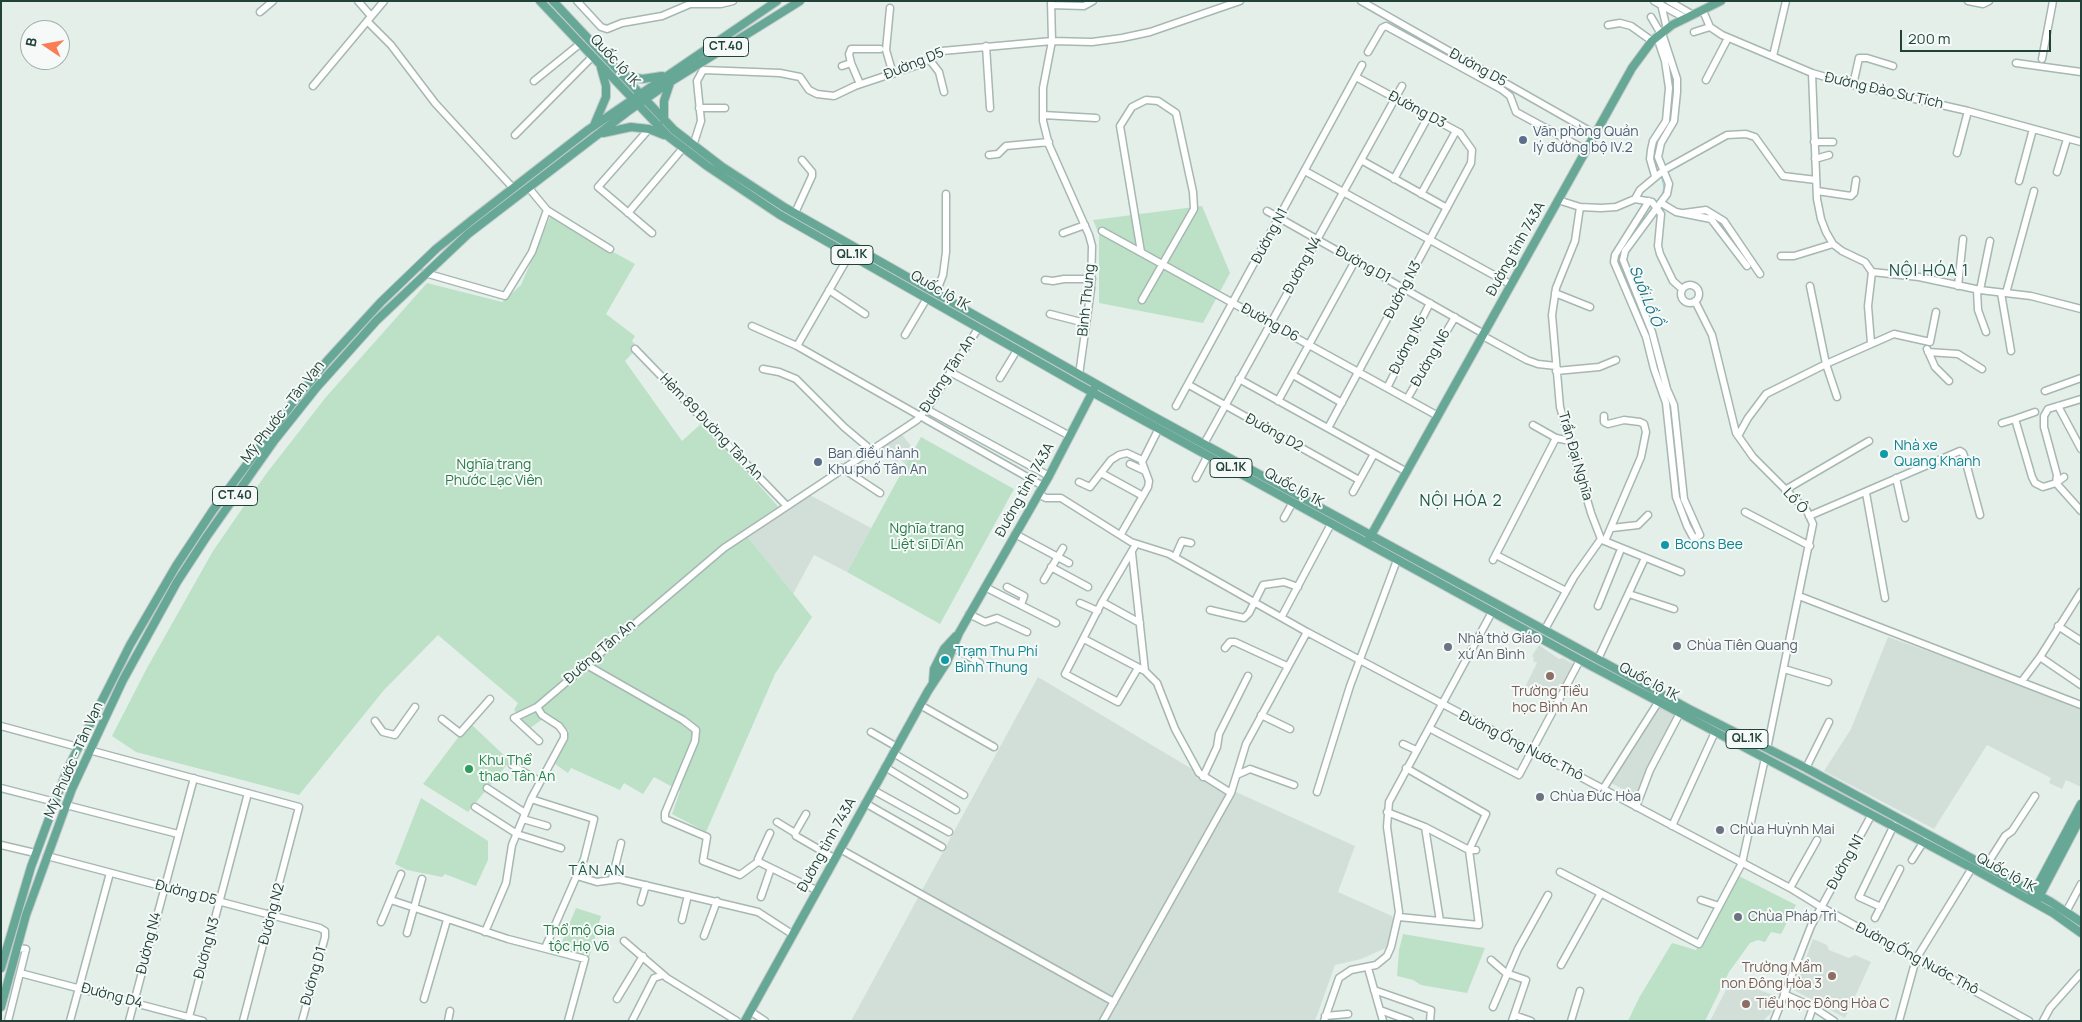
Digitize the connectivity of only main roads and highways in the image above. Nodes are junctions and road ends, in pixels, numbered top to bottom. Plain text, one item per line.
1 (540, 1) edge
2 (553, 1) edge
3 (764, 1) edge
4 (778, 1) edge
5 (800, 1) edge
6 (1722, 1) edge
7 (764, 10) junction
8 (600, 63) junction
9 (622, 76) junction
10 (668, 78) junction
11 (638, 99) junction
12 (664, 120) junction
13 (594, 126) junction
14 (598, 134) junction
15 (669, 137) junction
16 (981, 324) junction
17 (1079, 375) junction
18 (1079, 385) junction
19 (1095, 388) junction
20 (1371, 535) junction
21 (1366, 542) junction
22 (1496, 604) junction
23 (1492, 612) junction
24 (959, 633) junction
25 (933, 682) junction
26 (1767, 749) junction
27 (1765, 758) junction
28 (2081, 804) edge
29 (2081, 817) edge
30 (1949, 850) junction
31 (2035, 898) junction
32 (2081, 922) edge
33 (2081, 933) edge
34 (2, 964) edge
35 (1, 1007) edge
36 (745, 1021) edge

1 - 8 main road, Quốc lộ 1K / QL.1K
2 - 9 main road, Quốc lộ 1K / QL.1K
3 - 7 main road
4 - 7 main road, Mỹ Phước - Tân Vạn / CT.40
5 - 10 main road, Mỹ Phước - Tân Vạn / CT.40
6 - 20 main road, Đường tỉnh 743A
7 - 10 main road, Mỹ Phước - Tân Vạn / CT.40
8 - 11 main road, Quốc lộ 1K / QL.1K
8 - 13 main road
9 - 10 main road
9 - 11 main road, Quốc lộ 1K / QL.1K
10 - 11 main road, Mỹ Phước - Tân Vạn / CT.40
10 - 12 main road
11 - 12 main road, Quốc lộ 1K / QL.1K
11 - 13 main road, Mỹ Phước - Tân Vạn / CT.40
11 - 14 main road, Mỹ Phước - Tân Vạn / CT.40
11 - 15 main road, Quốc lộ 1K / QL.1K
12 - 16 main road, Quốc lộ 1K / QL.1K
13 - 34 main road, Mỹ Phước - Tân Vạn / CT.40
14 - 15 main road
14 - 35 main road, Mỹ Phước - Tân Vạn / CT.40
15 - 16 main road, Quốc lộ 1K / QL.1K
16 - 17 main road, Quốc lộ 1K / QL.1K
16 - 18 main road, Quốc lộ 1K / QL.1K
17 - 18 main road
17 - 19 main road, Quốc lộ 1K / QL.1K
18 - 19 main road, Quốc lộ 1K / QL.1K
19 - 20 main road, Quốc lộ 1K / QL.1K
19 - 21 main road, Quốc lộ 1K / QL.1K
19 - 24 main road, Đường tỉnh 743A
20 - 21 main road, Đường tỉnh 743A
20 - 22 main road, Quốc lộ 1K / QL.1K
21 - 23 main road, Quốc lộ 1K / QL.1K
22 - 23 main road
22 - 26 main road, Quốc lộ 1K / QL.1K
23 - 27 main road, Quốc lộ 1K / QL.1K
24 - 25 main road, Đường tỉnh 743A
24 - 25 main road, Đường tỉnh 743A
25 - 36 main road, Đường tỉnh 743A
26 - 27 main road
26 - 30 main road, Quốc lộ 1K / QL.1K
27 - 30 main road, Quốc lộ 1K / QL.1K
28 - 31 main road
29 - 31 main road
30 - 31 main road, Quốc lộ 1K / QL.1K
30 - 31 main road, Quốc lộ 1K / QL.1K
31 - 32 main road, Quốc lộ 1K / QL.1K
31 - 33 main road, Quốc lộ 1K / QL.1K

